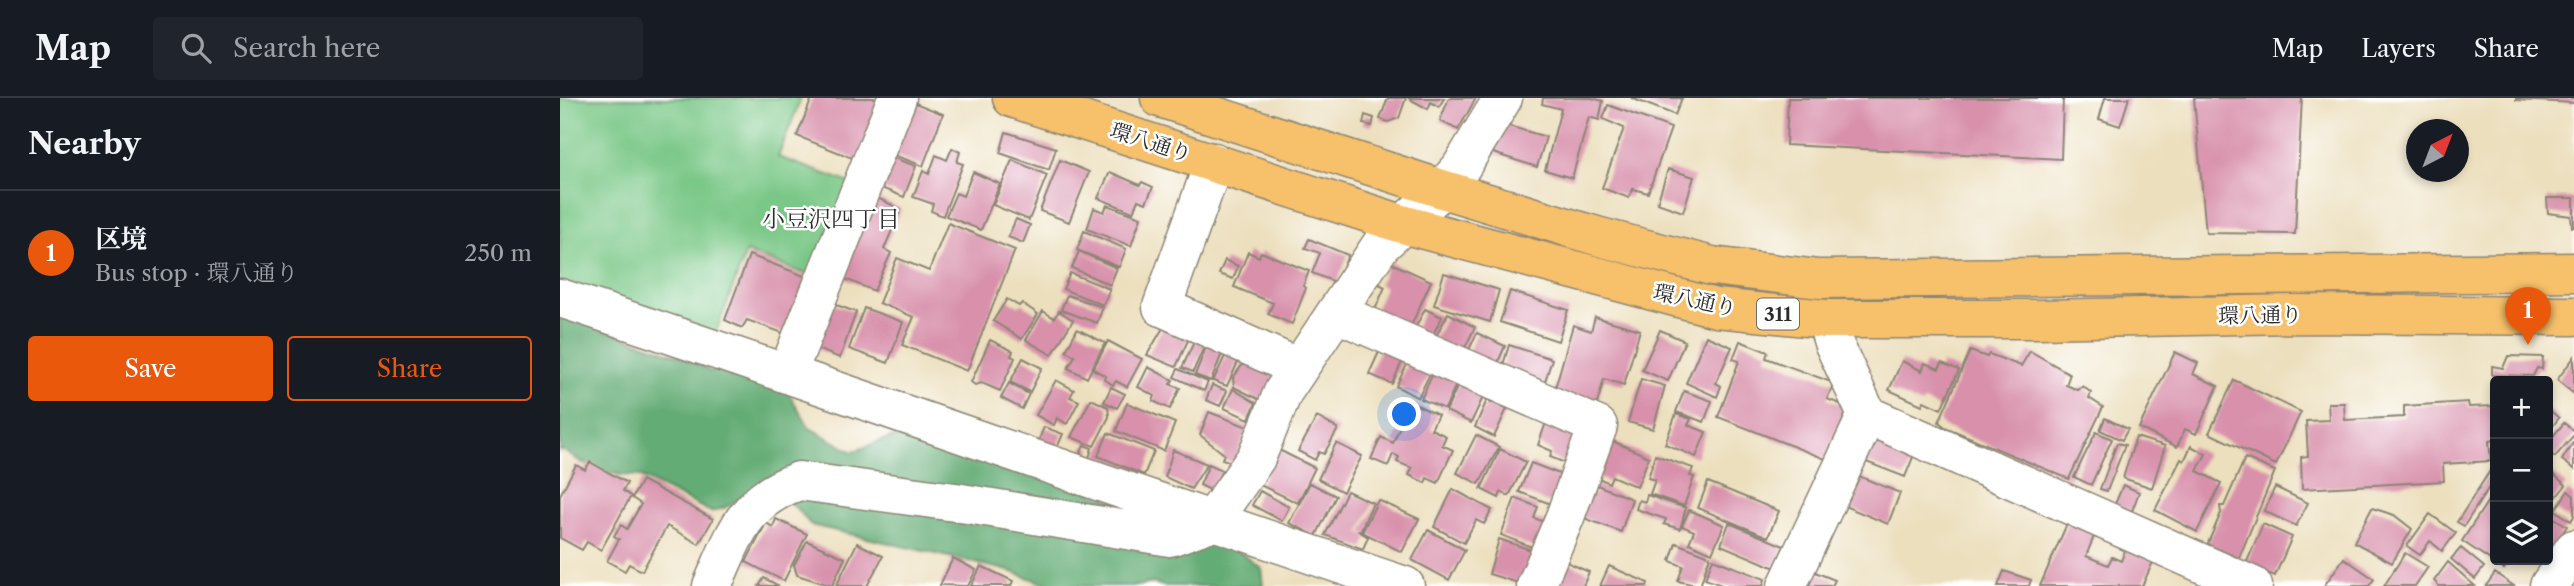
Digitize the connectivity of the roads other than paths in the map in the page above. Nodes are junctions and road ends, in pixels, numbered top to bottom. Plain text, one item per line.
1 (897, 98) edge
2 (1012, 98) edge
3 (1160, 98) edge
4 (1503, 98) edge
5 (1214, 162) junction
6 (1442, 189) junction
7 (1402, 224) junction
8 (2574, 272) edge
9 (560, 299) edge
10 (1337, 313) junction
11 (2574, 316) edge
12 (1826, 319) junction
13 (1299, 368) junction
14 (787, 374) junction
15 (1867, 415) junction
16 (1211, 522) junction
17 (2574, 548) edge
18 (712, 586) edge
19 (1405, 586) edge
20 (1536, 586) edge
21 (1787, 586) edge
22 (2253, 586) edge
23 (2549, 586) edge

1 - 14 street
2 - 5 main road, 環八通り / 311
3 - 6 main road, 環八通り / 311
4 - 6 street
5 - 7 main road, 環八通り / 311
5 - 13 street
6 - 7 street
6 - 8 main road, 環八通り / 311
7 - 10 street
7 - 12 main road, 環八通り / 311
9 - 14 street
10 - 13 street
10 - 20 street
11 - 12 main road, 環八通り / 311
12 - 15 street
13 - 16 street
14 - 16 street
15 - 21 street
15 - 22 street
16 - 18 street
16 - 19 street
17 - 23 street

